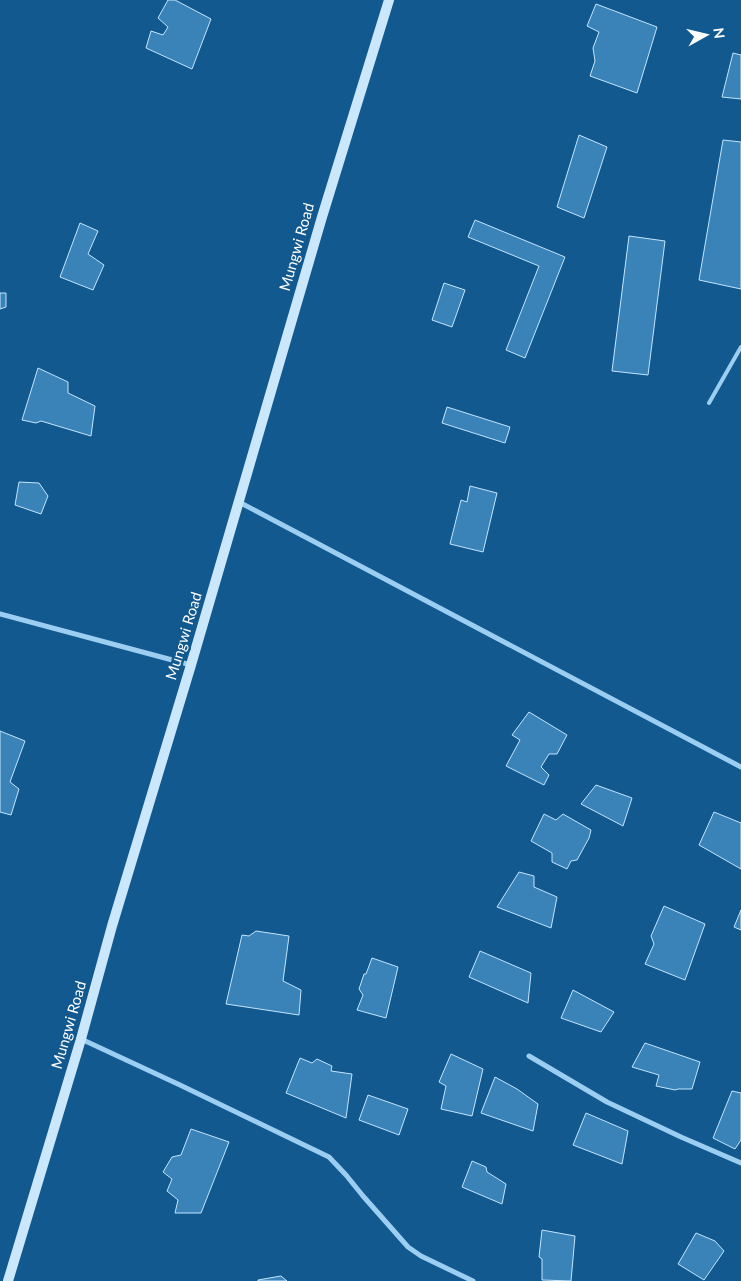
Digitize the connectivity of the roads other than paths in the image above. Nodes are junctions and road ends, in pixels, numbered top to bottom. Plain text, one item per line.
1 (388, 0) edge
2 (741, 346) edge
3 (710, 403) dead end
4 (239, 502) junction
5 (0, 614) edge
6 (191, 665) junction
7 (741, 767) edge
8 (81, 1038) junction
9 (529, 1056) dead end
10 (741, 1163) edge
11 (8, 1281) edge
12 (473, 1281) edge

1 - 4 main road, Mungwi Road
2 - 3 lane
4 - 6 main road, Mungwi Road
4 - 7 street
5 - 6 street
6 - 8 main road, Mungwi Road
8 - 11 main road, Mungwi Road
8 - 12 street
9 - 10 street

